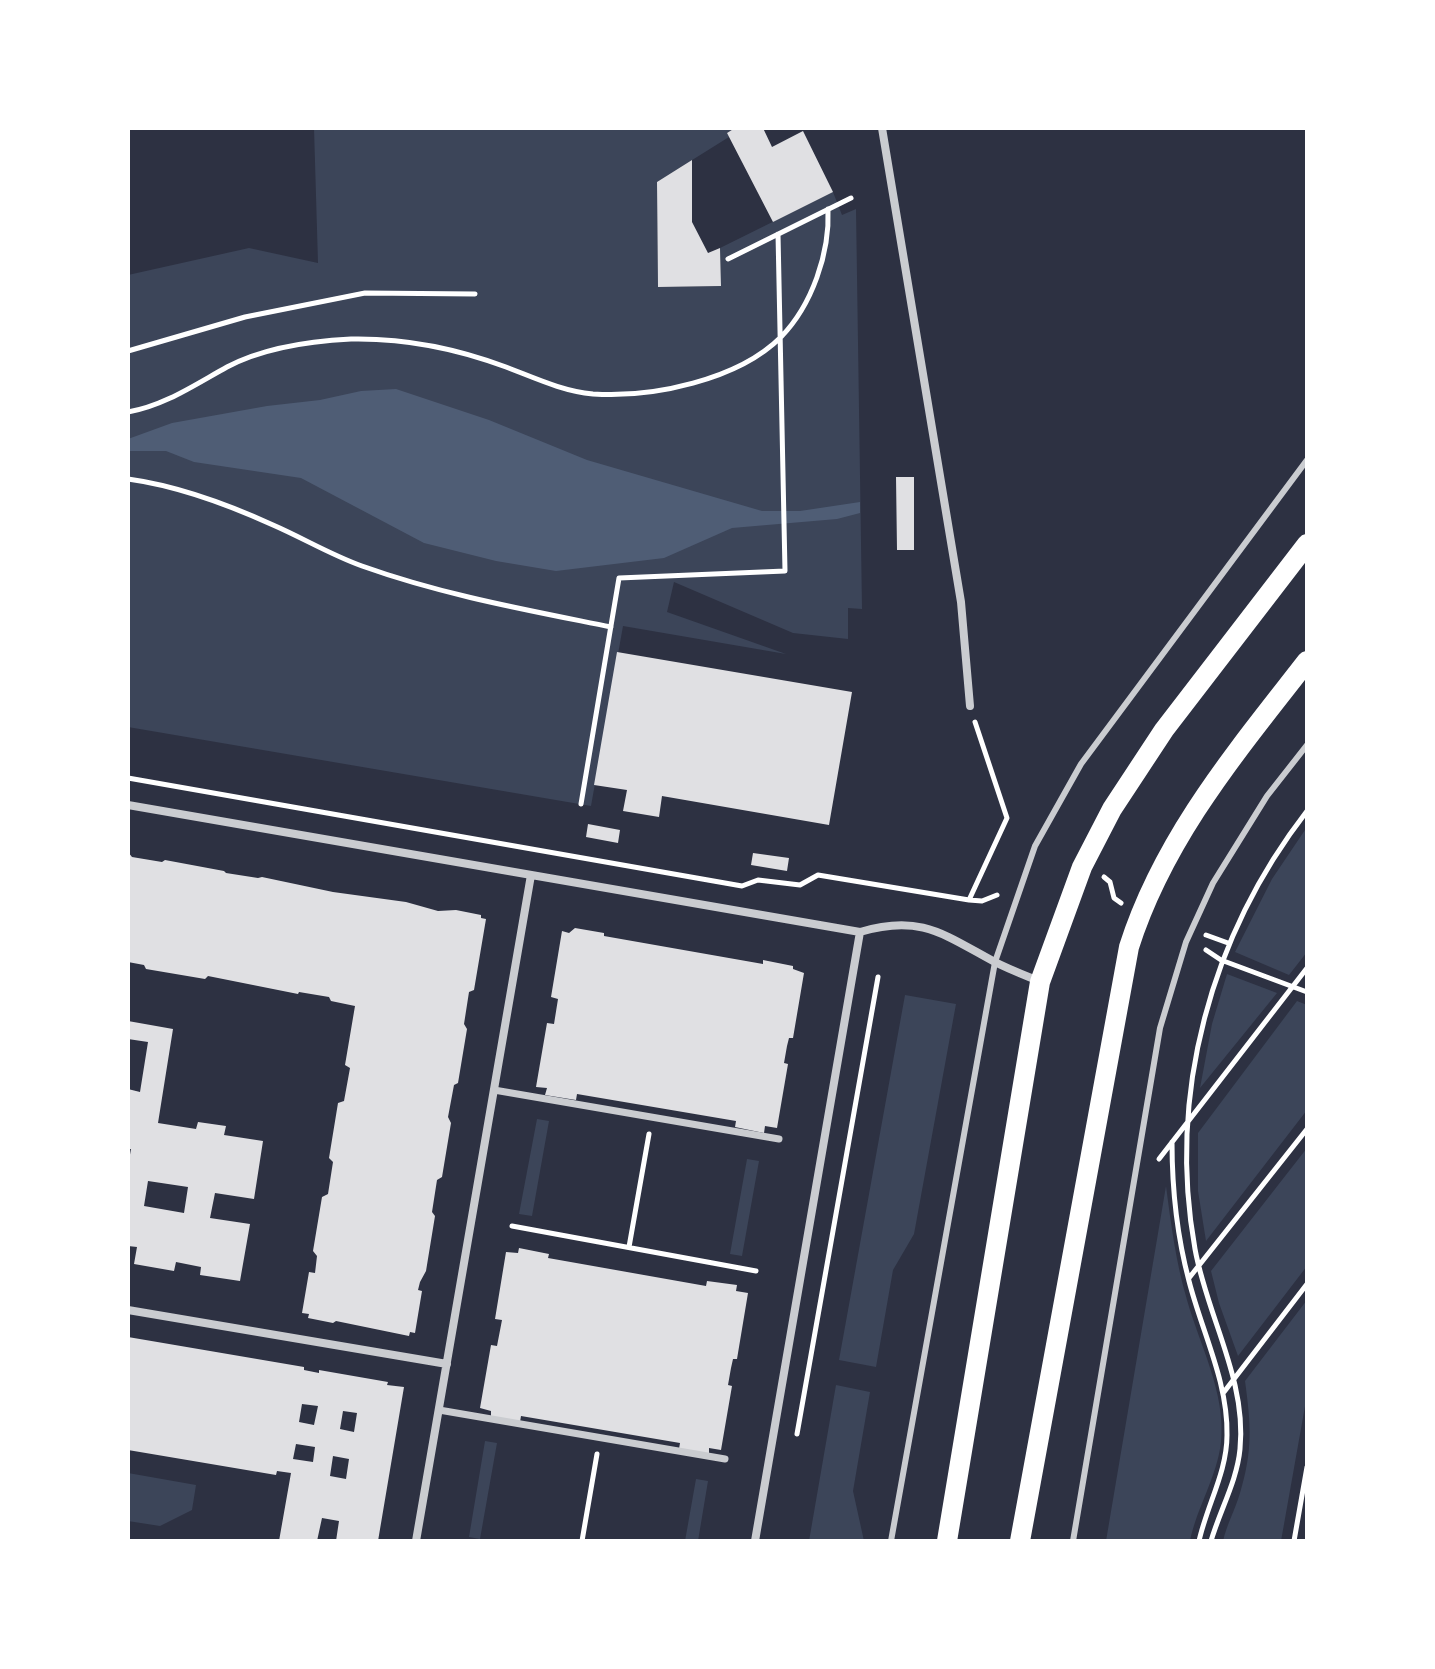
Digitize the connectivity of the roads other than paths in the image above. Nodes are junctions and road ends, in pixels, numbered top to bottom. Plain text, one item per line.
1 (882, 128) edge
2 (1307, 460) edge
3 (1307, 544) edge
4 (1307, 661) edge
5 (970, 706) road end
6 (1307, 745) edge
7 (128, 805) edge
8 (531, 875) junction
9 (860, 932) junction
10 (995, 962) junction
11 (1040, 982) junction
12 (494, 1090) junction
13 (779, 1139) dead end
14 (128, 1310) edge
15 (447, 1364) junction
16 (439, 1410) junction
17 (725, 1459) dead end
18 (416, 1541) edge
19 (755, 1541) edge
20 (891, 1541) edge
21 (947, 1541) edge
22 (1020, 1541) edge
23 (1073, 1541) edge

1 - 5 street
2 - 10 lane
3 - 11 main road
4 - 22 main road
6 - 23 lane
7 - 8 street
8 - 9 street
8 - 12 street
9 - 10 street
9 - 19 street
10 - 11 street
10 - 20 lane
11 - 21 main road
12 - 13 street
12 - 15 street
14 - 15 street
15 - 16 street
16 - 17 street
16 - 18 street

